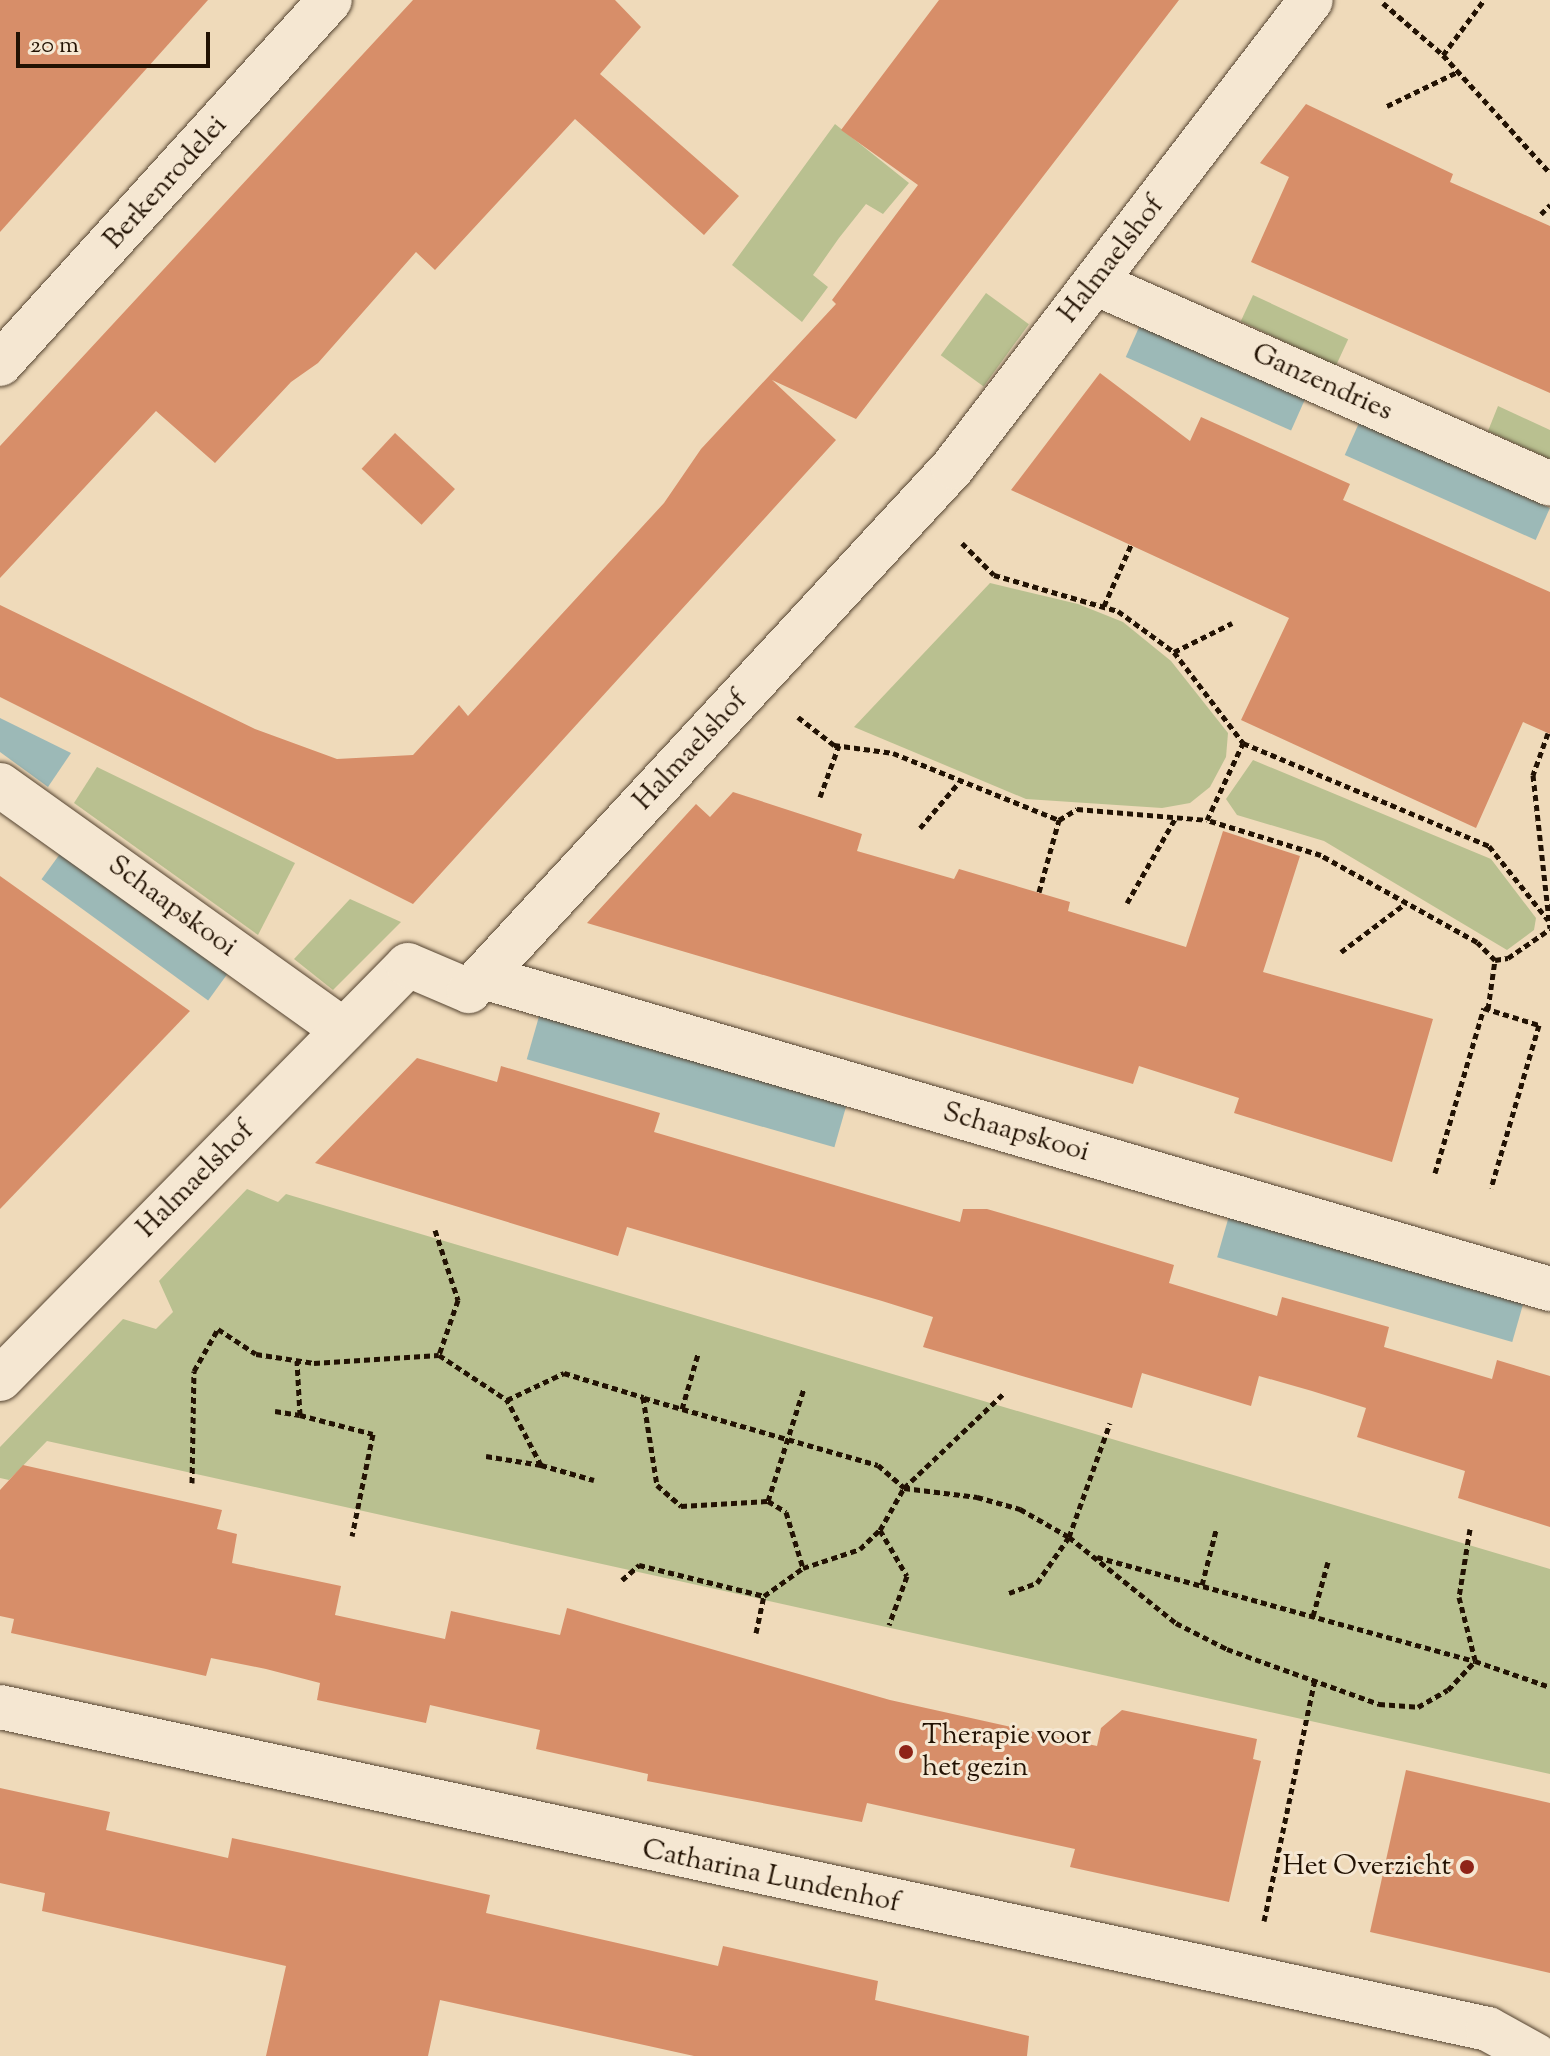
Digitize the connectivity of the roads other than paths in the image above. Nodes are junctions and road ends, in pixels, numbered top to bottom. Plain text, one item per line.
1 (330, 0) edge
2 (1311, 0) edge
3 (1095, 283) junction
4 (0, 364) edge
5 (1550, 484) edge
6 (0, 785) edge
7 (483, 977) junction
8 (343, 1030) junction
9 (1550, 1289) edge
10 (0, 1379) edge
11 (0, 1707) edge
12 (1537, 2056) edge

1 - 4 street, Berkenrodelei
2 - 3 street, Halmaelshof
3 - 5 street, Ganzendries
3 - 7 street, Halmaelshof
6 - 8 street, Schaapskooi
7 - 8 street, Halmaelshof
7 - 9 street, Schaapskooi
8 - 10 street, Halmaelshof
11 - 12 street, Catharina Lundenhof

